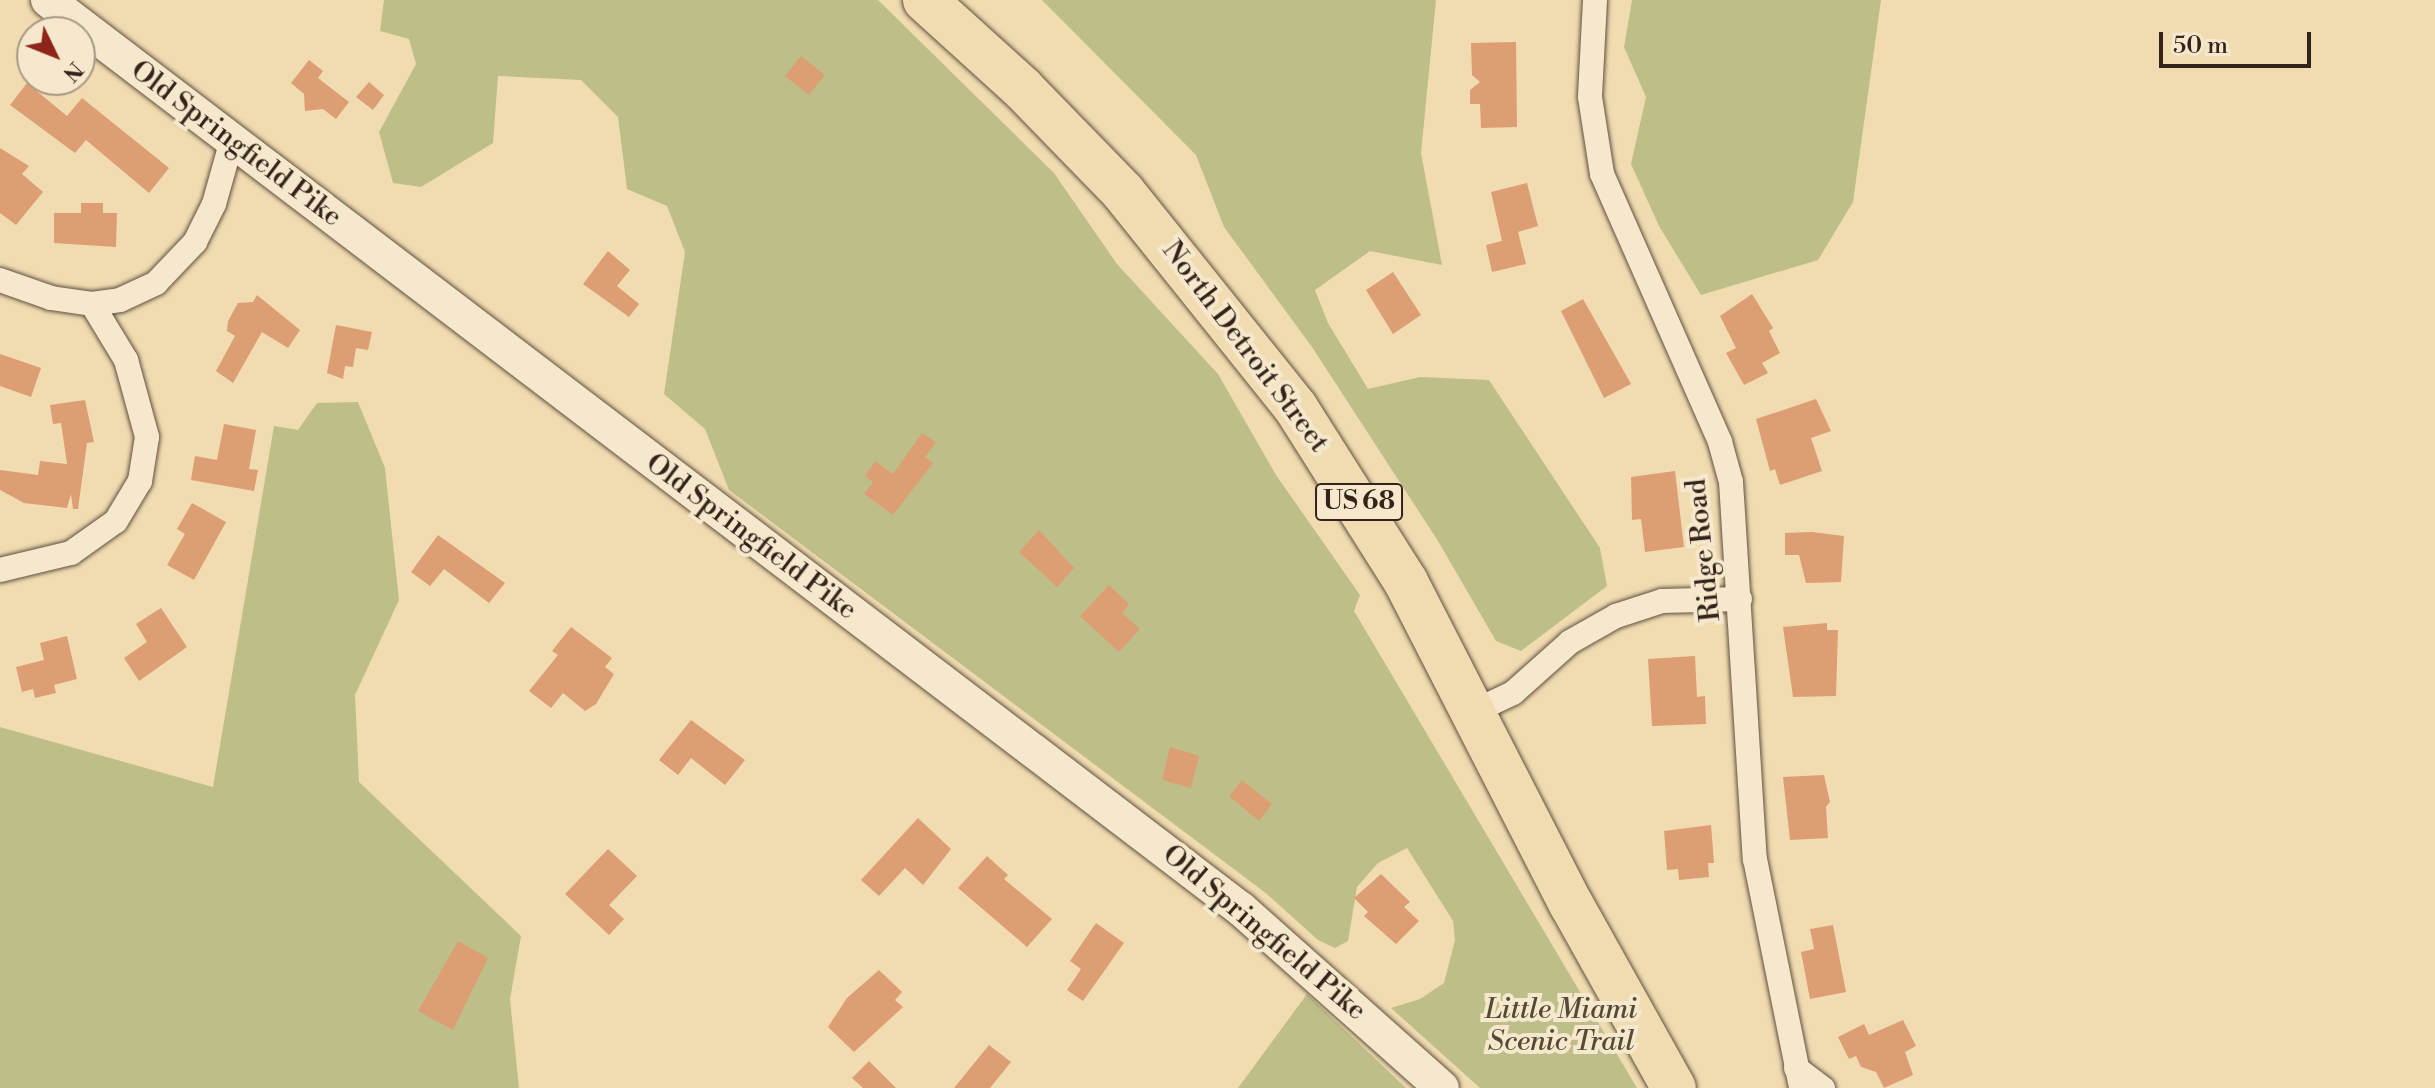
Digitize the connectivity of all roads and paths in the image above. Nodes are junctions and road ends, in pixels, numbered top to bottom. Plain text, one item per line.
1 (48, 0) edge
2 (925, 0) edge
3 (1595, 0) edge
4 (232, 140) junction
5 (0, 280) edge
6 (92, 304) junction
7 (0, 570) edge
8 (1740, 599) junction
9 (1473, 712) junction
10 (1798, 1078) edge
11 (1442, 1088) edge
12 (1674, 1088) edge
13 (1823, 1088) edge

1 - 4 street, Old Springfield Pike
2 - 9 highway, North Detroit Street / US 68
3 - 8 street, Ridge Road
4 - 6 street
4 - 11 street, Old Springfield Pike
5 - 6 street
6 - 7 street
8 - 9 street
8 - 10 street, Ridge Road
9 - 12 highway, North Detroit Street / US 68
10 - 13 street, Ridge Road

